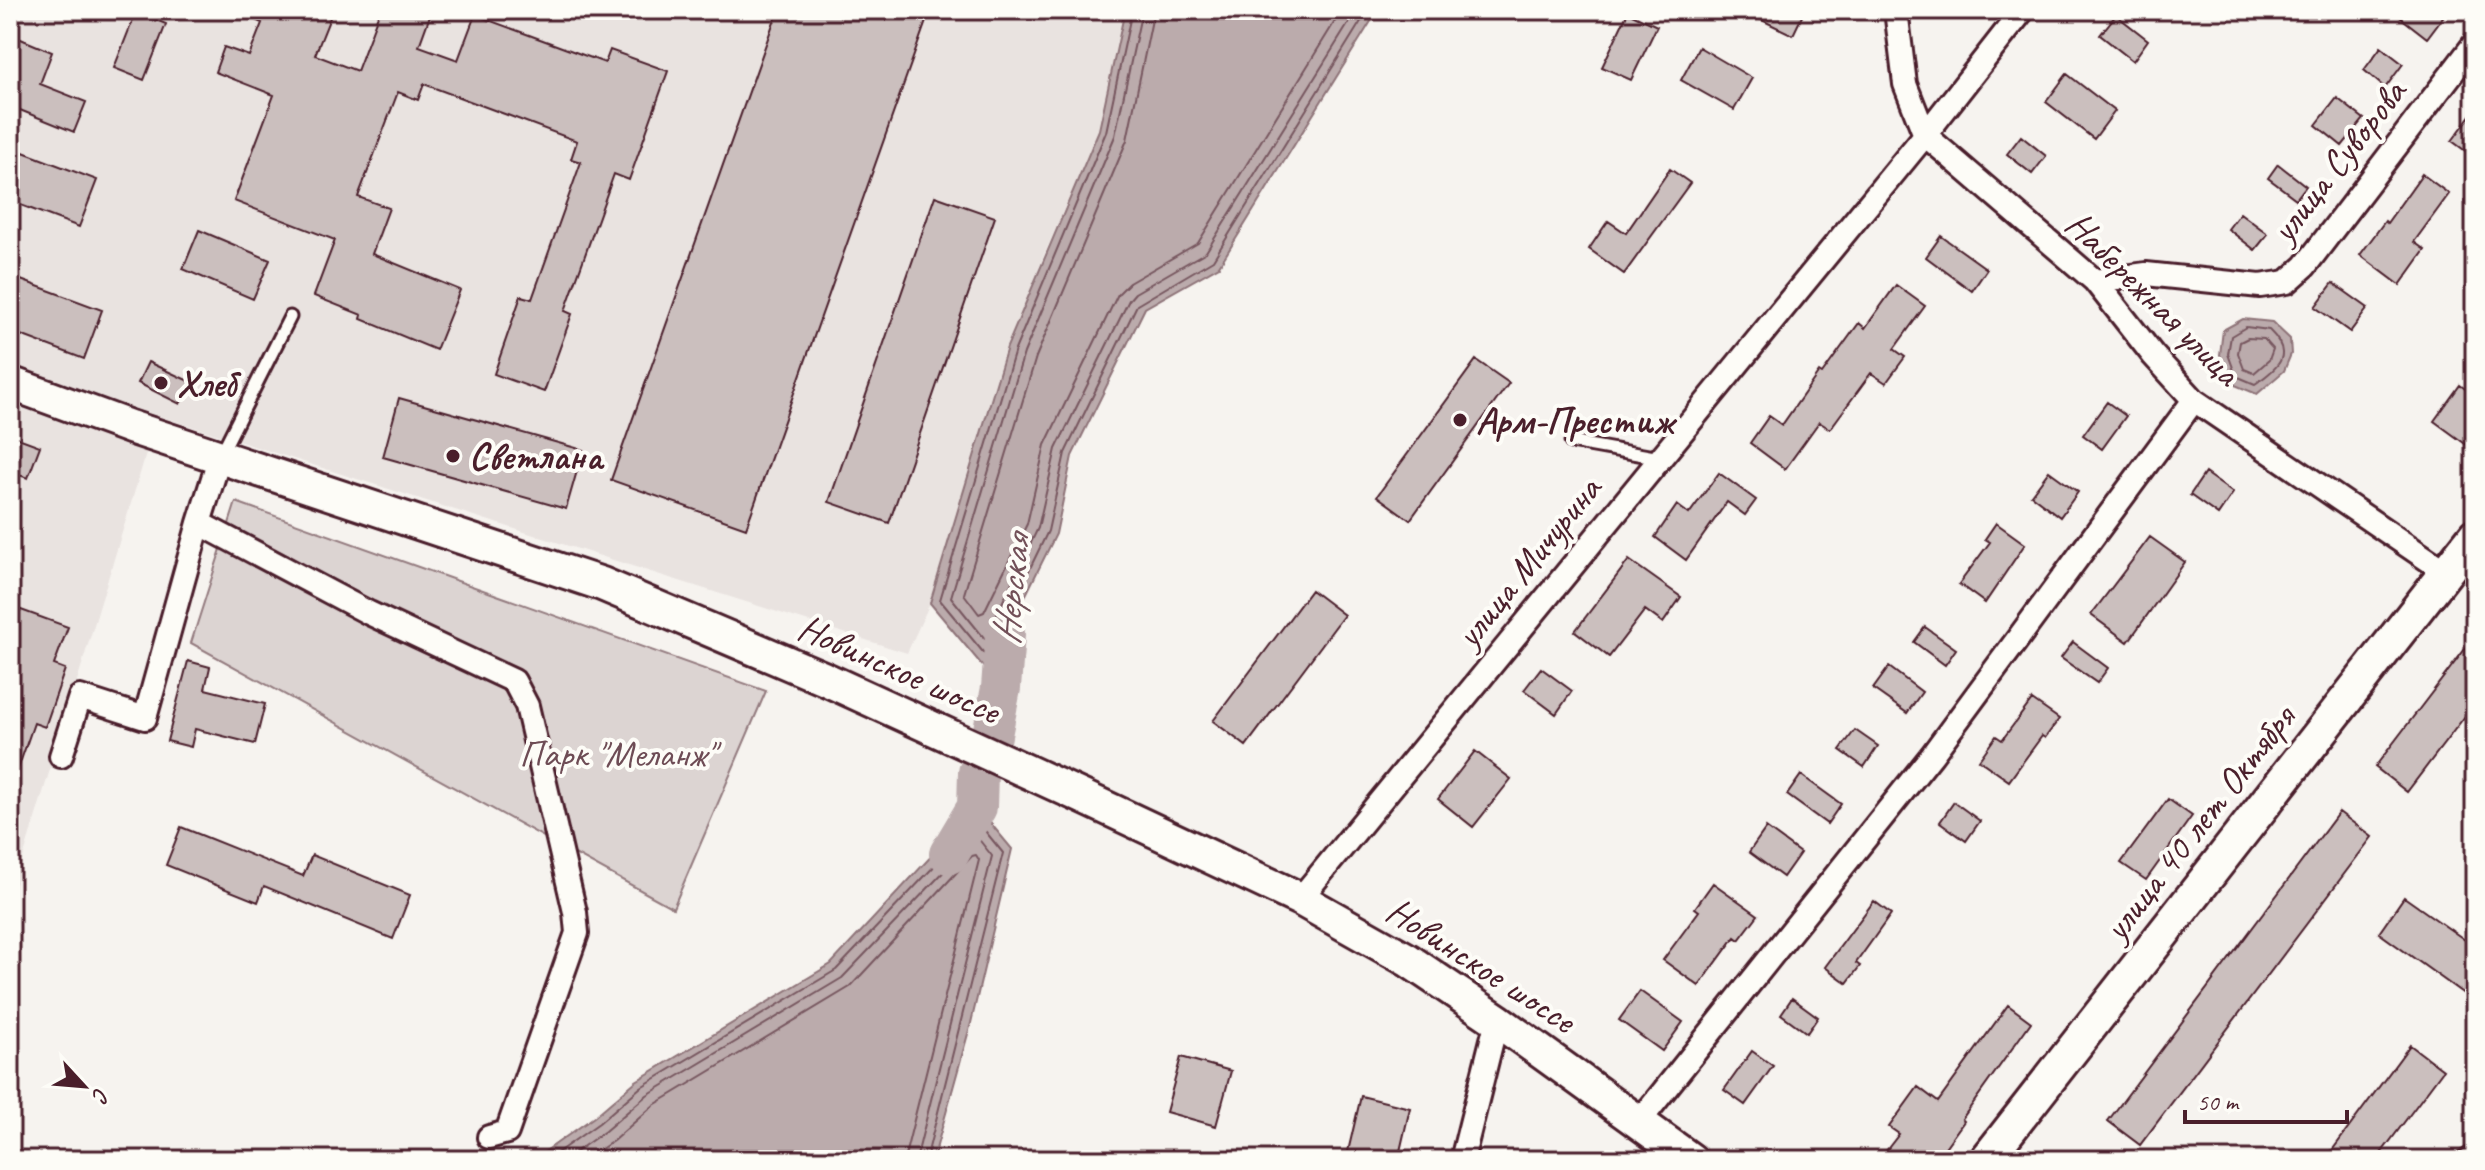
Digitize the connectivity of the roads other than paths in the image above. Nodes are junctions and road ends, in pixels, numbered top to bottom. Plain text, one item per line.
1 (1896, 10) edge
2 (2023, 10) edge
3 (2475, 43) edge
4 (1925, 135) junction
5 (2095, 281) junction
6 (290, 317) dead end
7 (10, 383) edge
8 (2194, 400) junction
9 (1571, 442) dead end
10 (220, 456) junction
11 (1660, 458) junction
12 (199, 523) junction
13 (2475, 535) edge
14 (2446, 572) junction
15 (61, 756) dead end
16 (1300, 899) junction
17 (1497, 1020) junction
18 (1639, 1122) junction
19 (489, 1137) dead end
20 (2475, 1150) edge
21 (1462, 1160) edge
22 (1691, 1160) edge
23 (1986, 1160) edge
24 (2460, 1160) edge

1 - 4 street, Набережная улица
2 - 4 street, улица Мичурина
3 - 5 street, улица Суворова
4 - 5 street, Набережная улица
4 - 11 street, улица Мичурина
5 - 8 street, Набережная улица
6 - 10 lane
7 - 10 street, Новинское шоссе
8 - 14 street, Набережная улица
8 - 18 street
9 - 11 lane
10 - 12 street
10 - 16 street, Новинское шоссе
11 - 16 street, улица Мичурина
12 - 15 street
12 - 19 street
13 - 14 street, улица 40 лет Октября
14 - 23 street, улица 40 лет Октября
16 - 17 street, Новинское шоссе
17 - 18 street, Новинское шоссе
17 - 21 street
18 - 22 street, Новинское шоссе
20 - 24 lane

